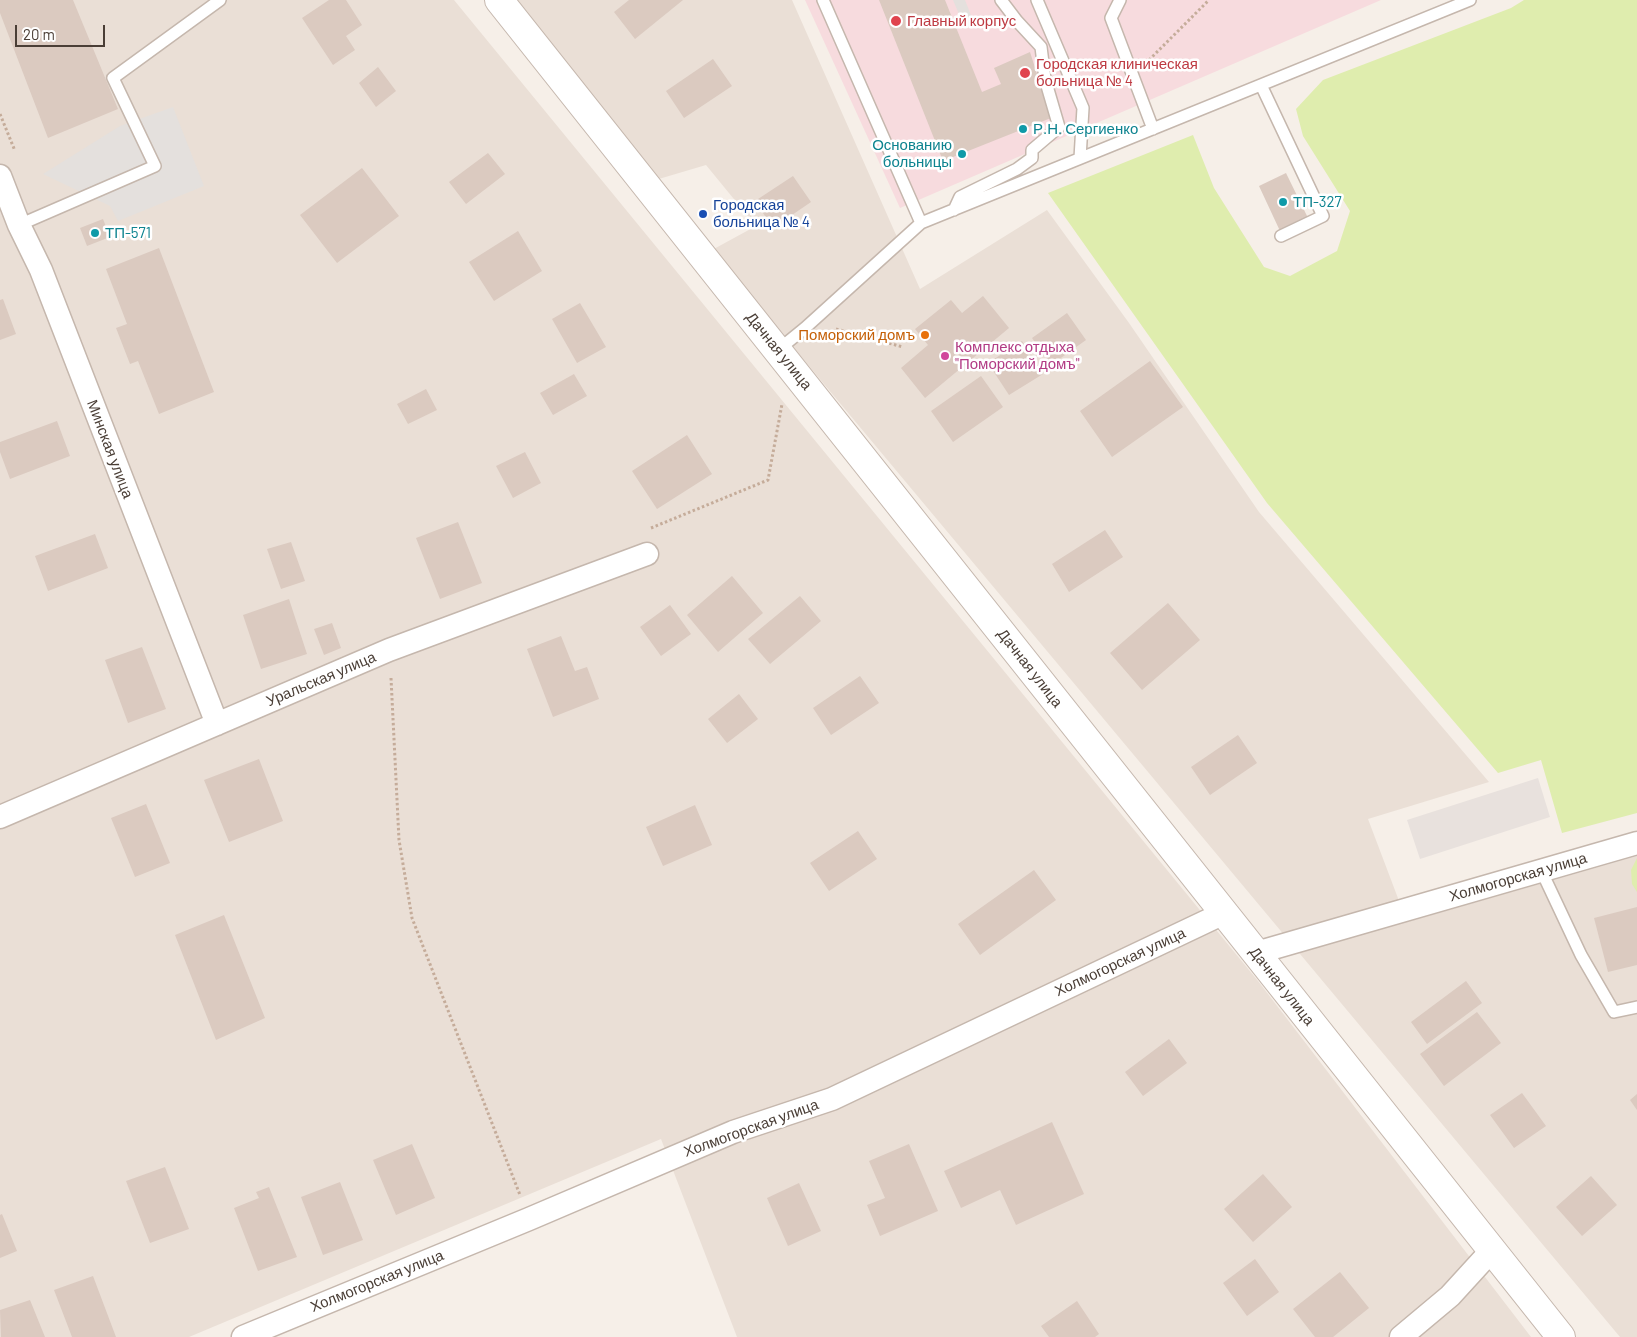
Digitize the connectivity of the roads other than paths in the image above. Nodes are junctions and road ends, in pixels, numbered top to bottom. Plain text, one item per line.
1 (220, 0) edge
2 (499, 0) edge
3 (823, 0) edge
4 (1001, 0) edge
5 (1036, 0) edge
6 (1120, 0) edge
7 (1470, 0) edge
8 (1260, 85) junction
9 (1153, 129) junction
10 (1080, 158) junction
11 (0, 176) edge
12 (954, 210) junction
13 (921, 223) junction
14 (19, 225) junction
15 (1281, 236) dead end
16 (778, 350) junction
17 (647, 554) dead end
18 (217, 724) junction
19 (0, 817) edge
20 (1637, 843) edge
21 (1541, 870) junction
22 (1224, 913) junction
23 (1256, 953) junction
24 (1637, 1007) edge
25 (1492, 1250) junction
26 (243, 1337) edge
27 (1402, 1337) edge
28 (1561, 1337) edge

1 - 14 lane
2 - 16 street, Дачная улица
3 - 13 lane
4 - 12 lane
5 - 10 lane
6 - 9 lane
7 - 8 lane
8 - 9 lane
8 - 15 lane
9 - 10 lane
10 - 12 lane
11 - 14 street, Минская улица
12 - 13 lane
13 - 16 lane
14 - 18 street, Минская улица
16 - 22 street, Дачная улица
17 - 18 street, Уральская улица
18 - 19 street, Уральская улица
20 - 21 street, Холмогорская улица
21 - 23 street, Холмогорская улица
21 - 24 lane
22 - 23 street, Дачная улица
22 - 26 street, Холмогорская улица
23 - 25 street, Дачная улица
25 - 27 street
25 - 28 street, Дачная улица

